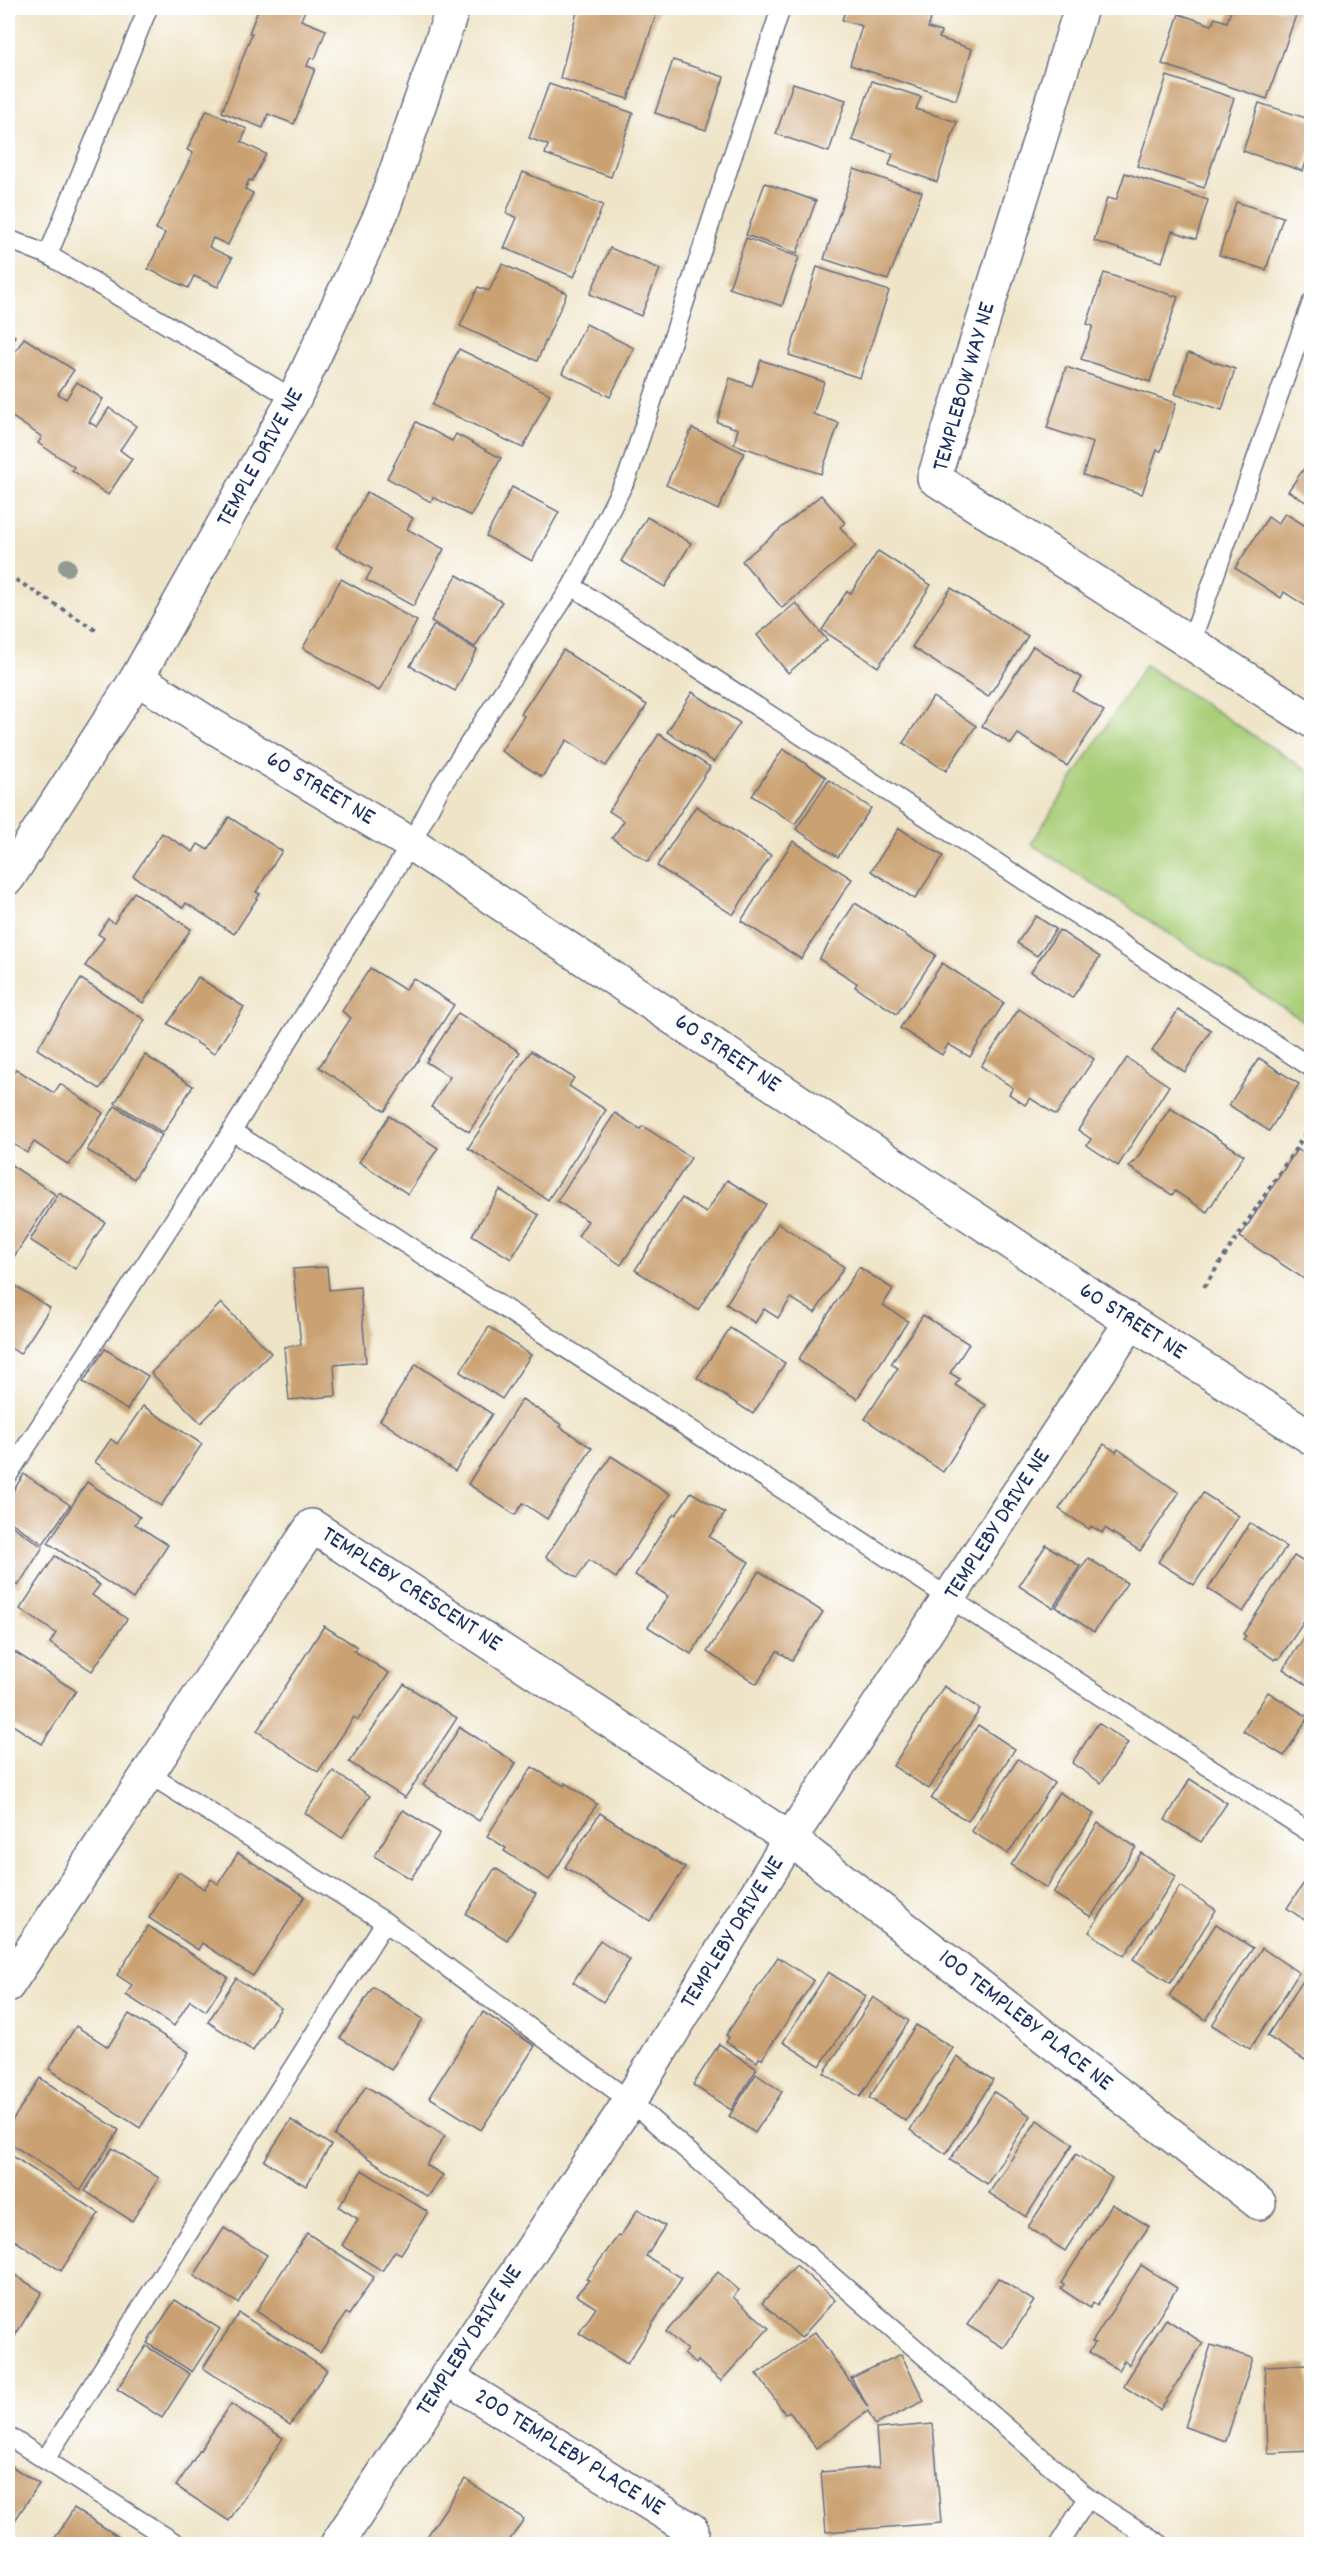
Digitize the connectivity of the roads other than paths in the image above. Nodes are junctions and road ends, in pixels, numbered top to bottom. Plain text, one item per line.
1 (148, 8) edge
2 (453, 8) edge
3 (781, 8) edge
4 (1081, 8) edge
5 (8, 239) edge
6 (48, 255) junction
7 (1311, 302) edge
8 (294, 399) junction
9 (572, 586) junction
10 (1191, 642) junction
11 (137, 678) junction
12 (1311, 721) edge
13 (411, 844) junction
14 (8, 878) edge
15 (1311, 1068) edge
16 (232, 1131) junction
17 (1131, 1322) junction
18 (1311, 1438) edge
19 (8, 1475) edge
20 (950, 1598) junction
21 (147, 1773) junction
22 (1311, 1834) edge
23 (790, 1839) junction
24 (385, 1922) junction
25 (8, 1985) edge
26 (630, 2101) junction
27 (1259, 2203) dead end
28 (446, 2376) junction
29 (8, 2436) edge
30 (45, 2460) junction
31 (1089, 2498) junction
32 (692, 2530) dead end
33 (177, 2544) edge
34 (337, 2544) edge
35 (1059, 2544) edge
36 (1160, 2544) edge

1 - 6 lane
2 - 8 street, TEMPLE DRIVE NE
3 - 9 lane
4 - 10 street, TEMPLEBOW WAY NE
5 - 6 lane
6 - 8 lane
7 - 10 lane
8 - 11 street, TEMPLE DRIVE NE
9 - 13 lane
9 - 15 lane
10 - 12 street, TEMPLEBOW WAY NE
11 - 13 street, 60 STREET NE
11 - 14 street, TEMPLE DRIVE NE
13 - 16 lane
13 - 17 street, 60 STREET NE
16 - 19 lane
16 - 20 lane
17 - 18 street, 60 STREET NE
17 - 20 street, TEMPLEBY DRIVE NE
20 - 22 lane
20 - 23 street, TEMPLEBY DRIVE NE
21 - 23 street, TEMPLEBY CRESCENT NE
21 - 24 lane
21 - 25 street, TEMPLEBY CRESCENT NE
23 - 26 street, TEMPLEBY DRIVE NE
23 - 27 street, 100 TEMPLEBY PLACE NE
24 - 26 lane
24 - 30 lane
26 - 28 street, TEMPLEBY DRIVE NE
26 - 31 lane
28 - 32 street, 200 TEMPLEBY PLACE NE
28 - 34 street, TEMPLEBY DRIVE NE
29 - 30 lane
30 - 33 lane
31 - 35 lane
31 - 36 lane

